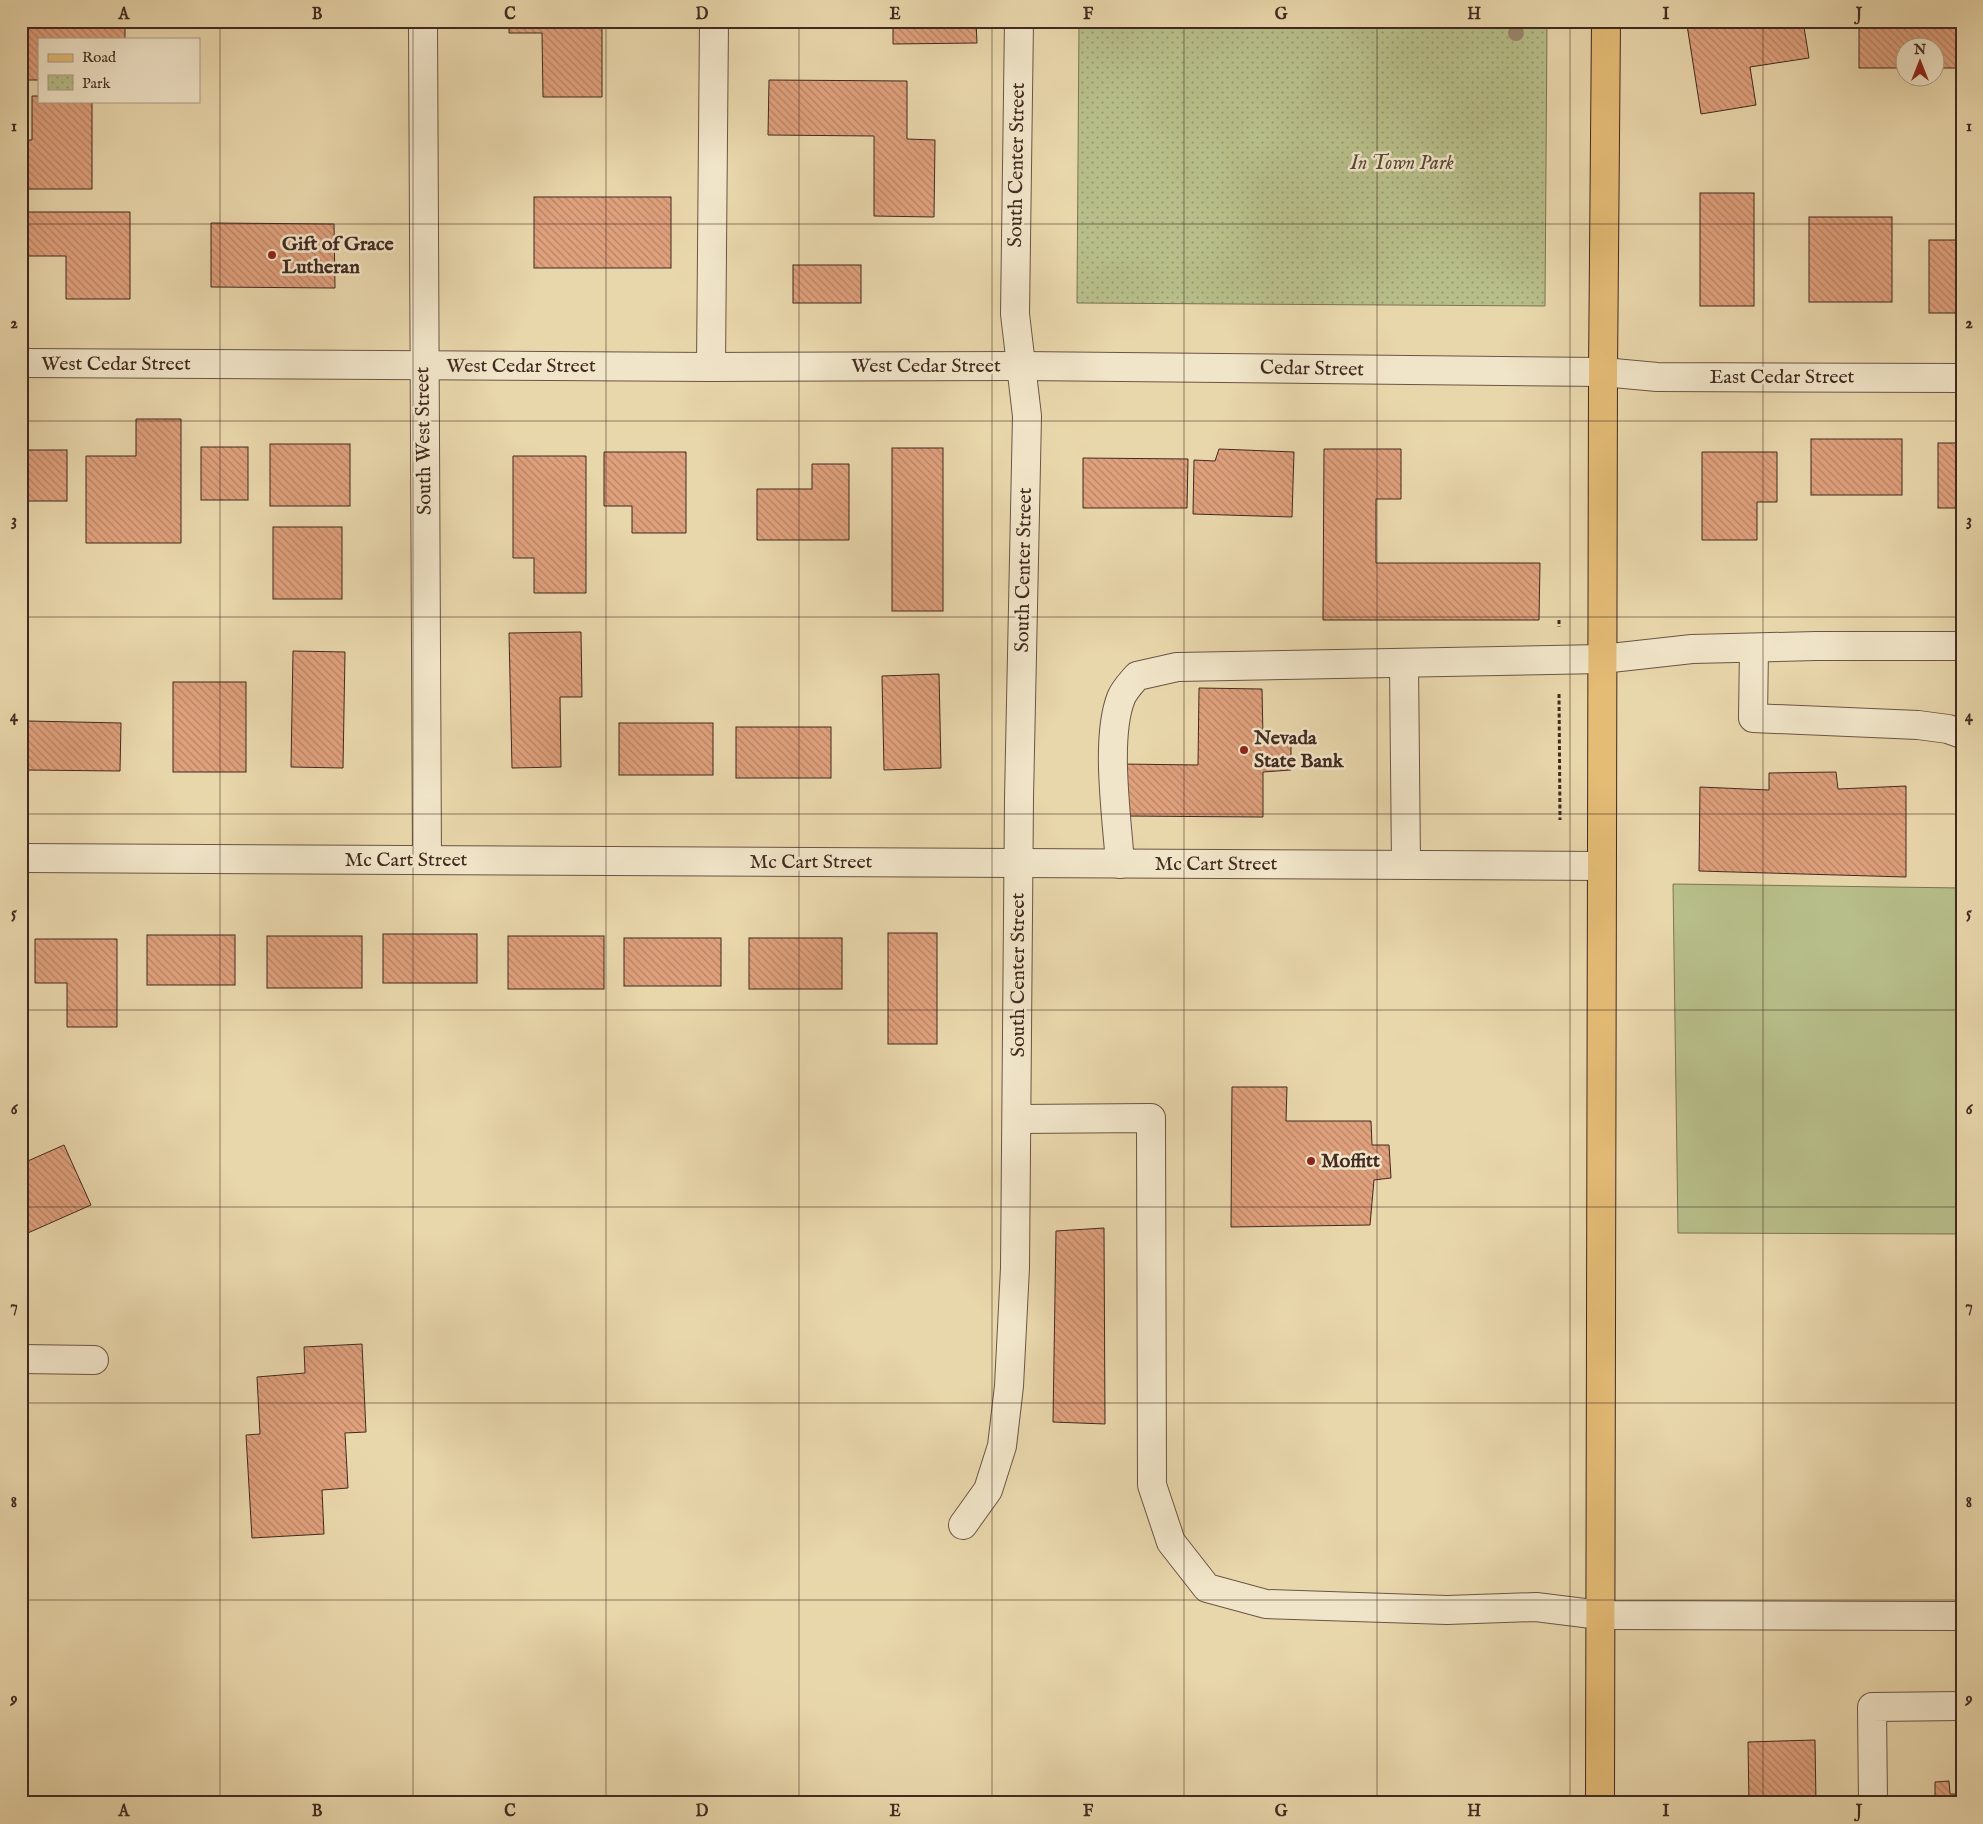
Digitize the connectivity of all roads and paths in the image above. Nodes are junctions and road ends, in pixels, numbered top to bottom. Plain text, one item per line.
1 (423, 21) edge
2 (714, 21) edge
3 (1019, 21) edge
4 (1606, 21) edge
5 (21, 363) edge
6 (424, 365) junction
7 (1021, 366) junction
8 (711, 367) junction
9 (1603, 372) junction
10 (1962, 378) edge
11 (1559, 620) dead end
12 (1962, 646) edge
13 (1754, 648) junction
14 (1602, 659) junction
15 (1559, 660) junction
16 (1404, 664) junction
17 (1962, 734) edge
18 (1560, 820) dead end
19 (21, 858) edge
20 (427, 860) junction
21 (1018, 863) junction
22 (1120, 864) junction
23 (1406, 865) junction
24 (1601, 866) junction
25 (1017, 1119) junction
26 (21, 1360) edge
27 (94, 1360) dead end
28 (963, 1525) dead end
29 (1600, 1615) junction
30 (1962, 1616) edge
31 (1962, 1706) edge
32 (1600, 1803) edge
33 (1872, 1803) edge

1 - 6 street, South West Street
2 - 8 street
3 - 7 street, South Center Street
4 - 9 main road
5 - 6 street, West Cedar Street
6 - 8 street, West Cedar Street
6 - 20 street, South West Street
7 - 8 street, West Cedar Street
7 - 9 street, Cedar Street
7 - 21 street, South Center Street
9 - 10 street, East Cedar Street
9 - 14 main road
11 - 15 path
12 - 13 street
13 - 14 street
13 - 17 street
14 - 15 street
14 - 24 main road
15 - 16 street
15 - 18 path
16 - 22 street
16 - 23 street
19 - 20 street, Mc Cart Street
20 - 21 street, Mc Cart Street
21 - 22 street, Mc Cart Street
21 - 25 street, South Center Street
22 - 23 street, Mc Cart Street
23 - 24 street, Mc Cart Street
24 - 29 main road
25 - 28 street, South Center Street
25 - 29 street
26 - 27 street
29 - 30 street
29 - 32 main road
31 - 33 street

